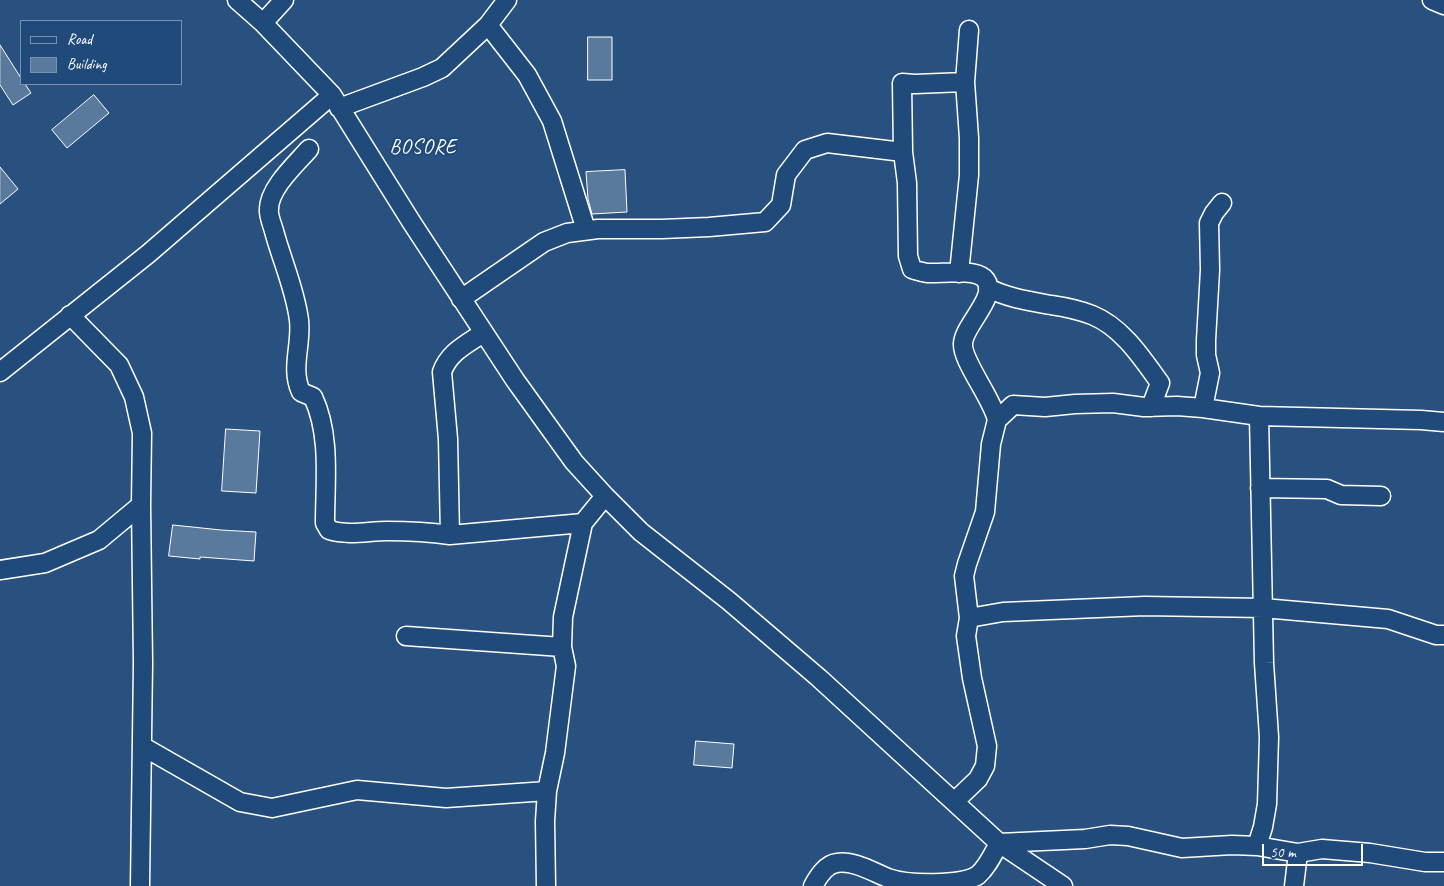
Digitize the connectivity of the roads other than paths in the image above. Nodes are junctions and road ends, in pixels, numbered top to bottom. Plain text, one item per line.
1 (237, 0) edge
2 (284, 0) edge
3 (507, 0) edge
4 (1432, 0) edge
5 (1444, 5) edge
6 (263, 23) junction
7 (488, 25) junction
8 (968, 30) dead end
9 (965, 82) junction
10 (336, 102) junction
11 (309, 149) dead end
12 (903, 152) junction
13 (1222, 204) dead end
14 (586, 230) junction
15 (959, 273) junction
16 (988, 288) junction
17 (461, 299) junction
18 (70, 315) junction
19 (483, 333) junction
20 (2, 367) edge
21 (1151, 407) junction
22 (1203, 408) junction
23 (1259, 416) junction
24 (997, 420) junction
25 (1444, 422) edge
26 (1260, 488) junction
27 (605, 496) junction
28 (1381, 496) dead end
29 (141, 505) junction
30 (583, 523) junction
31 (450, 535) junction
32 (0, 570) edge
33 (1263, 608) junction
34 (969, 618) junction
35 (1444, 635) edge
36 (406, 636) dead end
37 (562, 647) junction
38 (142, 746) junction
39 (547, 791) junction
40 (955, 801) junction
41 (1000, 843) junction
42 (1257, 846) junction
43 (1298, 853) junction
44 (1444, 862) edge
45 (976, 881) edge
46 (140, 886) edge
47 (546, 886) edge
48 (813, 886) edge
49 (1063, 886) edge
50 (1294, 886) edge

1 - 6 street
2 - 6 street
3 - 7 street
4 - 5 street
6 - 10 street
7 - 10 street
7 - 14 street
8 - 9 street
9 - 12 street
9 - 15 street
10 - 17 street
10 - 18 street
11 - 31 street
12 - 14 street
12 - 15 street
13 - 22 street
14 - 17 street
15 - 16 street
16 - 21 street
16 - 24 street
17 - 19 street
18 - 20 street
18 - 29 street
19 - 27 street
19 - 31 street
21 - 22 street
21 - 24 street
22 - 23 street
23 - 25 street
23 - 26 street
24 - 34 street
26 - 28 street
26 - 33 street
27 - 30 street
27 - 40 street
29 - 32 street
29 - 38 street
30 - 31 street
30 - 37 street
33 - 34 street
33 - 35 street
33 - 42 street
34 - 40 street
36 - 37 street
37 - 39 street
38 - 39 street
38 - 46 street
39 - 47 street
40 - 41 street
41 - 42 street
41 - 45 street
41 - 49 street
42 - 43 street
43 - 44 street
43 - 50 street
45 - 48 street

